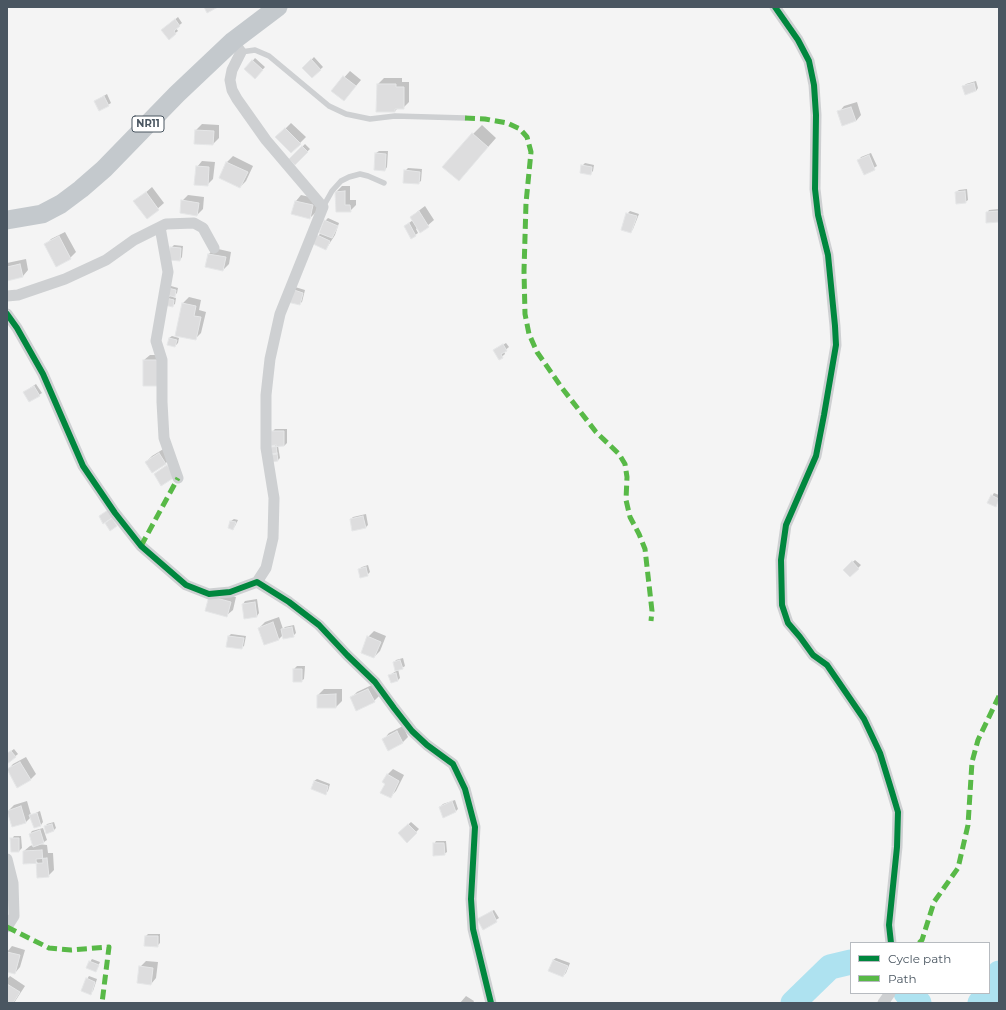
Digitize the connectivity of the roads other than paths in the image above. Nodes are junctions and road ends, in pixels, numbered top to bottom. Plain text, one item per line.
1 (278, 7) edge
2 (775, 7) edge
3 (237, 47) junction
4 (465, 118) dead end
5 (384, 183) dead end
6 (323, 207) junction
7 (7, 220) edge
8 (160, 227) junction
9 (214, 248) dead end
10 (7, 296) edge
11 (7, 314) edge
12 (178, 478) dead end
13 (257, 582) junction
14 (7, 859) edge
15 (7, 928) edge
16 (891, 942) edge
17 (889, 994) edge
18 (491, 1003) edge
19 (883, 1003) edge

1 - 3 highway, NR11
2 - 16 street
3 - 4 lane
3 - 6 street
3 - 7 highway, NR11
5 - 6 lane
6 - 13 street
8 - 9 street
8 - 10 street
8 - 12 street
11 - 13 street
13 - 18 street
14 - 15 street
17 - 19 street

